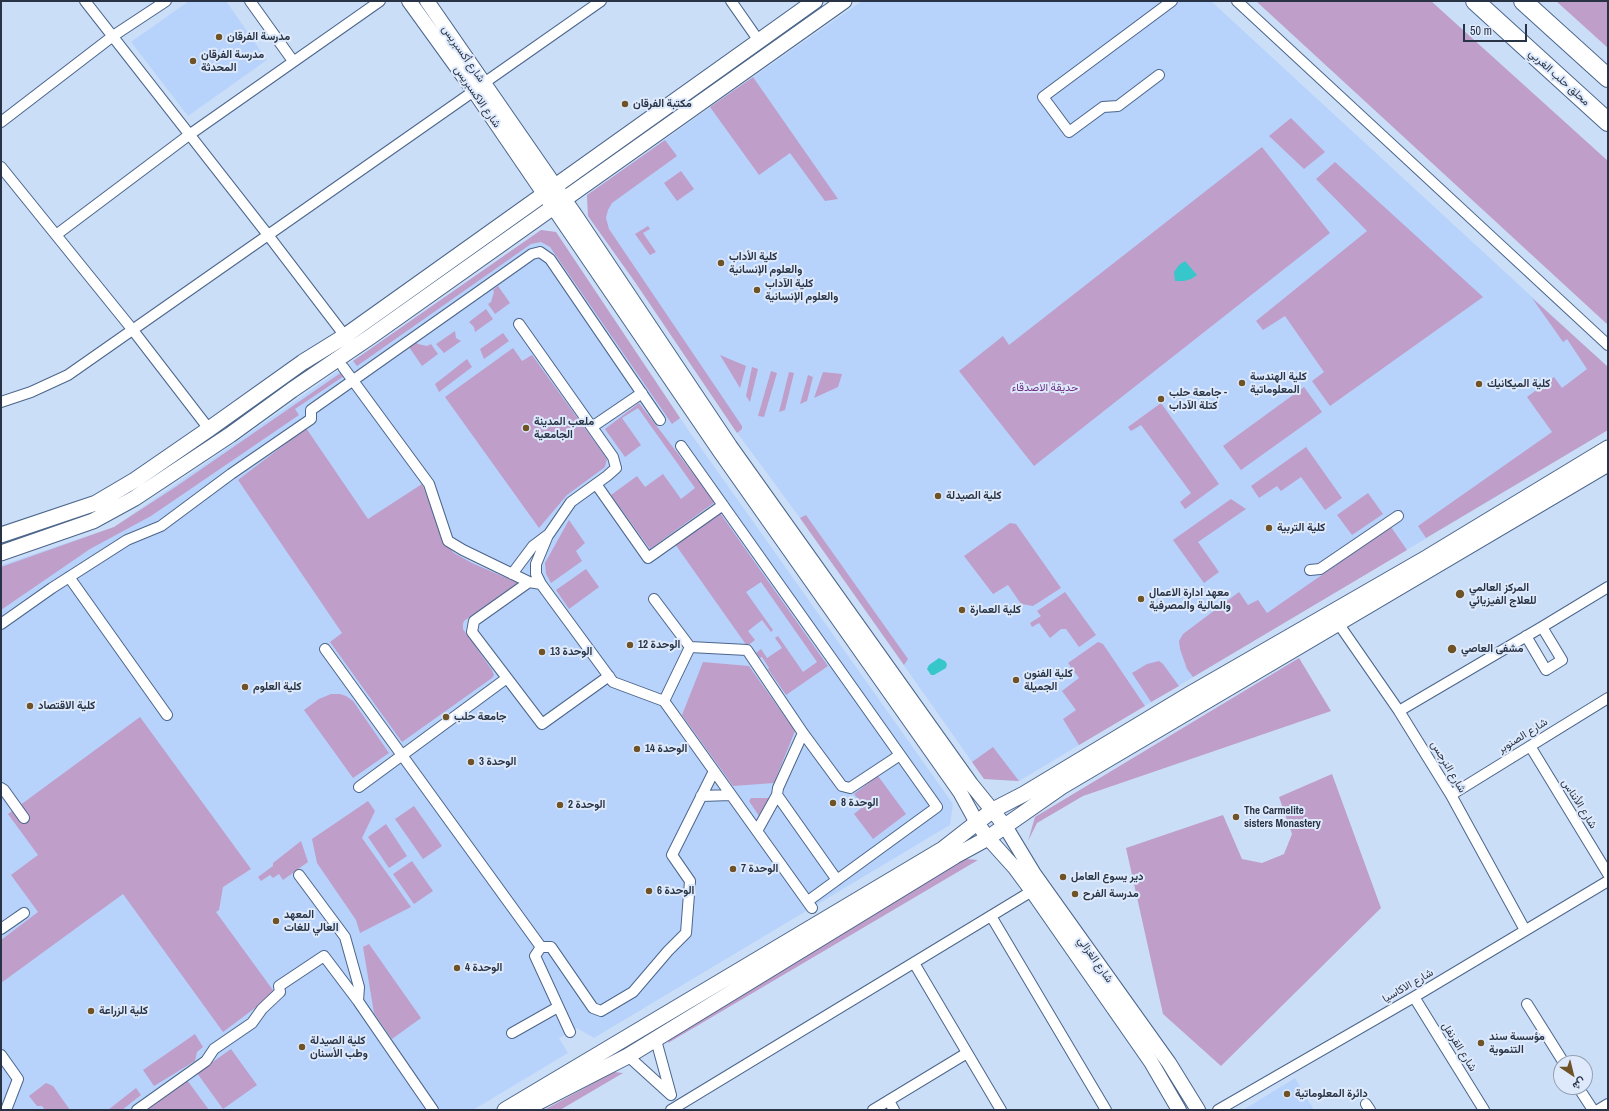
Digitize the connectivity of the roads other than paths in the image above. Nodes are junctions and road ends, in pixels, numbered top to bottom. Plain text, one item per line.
1 (85, 1) edge
2 (166, 1) edge
3 (250, 1) edge
4 (380, 1) edge
5 (408, 1) edge
6 (427, 1) edge
7 (601, 1) edge
8 (731, 1) edge
9 (815, 1) edge
10 (844, 1) edge
11 (1172, 1) edge
12 (1237, 1) edge
13 (1475, 1) edge
14 (1523, 1) edge
15 (113, 36) junction
16 (759, 40) junction
17 (293, 61) junction
18 (1159, 75) dead end
19 (1608, 78) edge
20 (479, 87) junction
21 (1, 122) edge
22 (1608, 122) edge
23 (189, 134) junction
24 (1, 167) edge
25 (548, 190) junction
26 (559, 204) junction
27 (56, 235) junction
28 (268, 235) junction
29 (519, 324) dead end
30 (132, 330) junction
31 (344, 336) junction
32 (1608, 345) edge
33 (343, 367) dead end
34 (282, 376) junction
35 (353, 380) junction
36 (292, 390) junction
37 (642, 393) junction
38 (1, 402) edge
39 (660, 420) dead end
40 (592, 427) junction
41 (209, 429) junction
42 (681, 446) dead end
43 (1608, 448) edge
44 (1608, 464) edge
45 (596, 484) junction
46 (723, 505) junction
47 (1398, 516) dead end
48 (548, 534) junction
49 (1, 535) edge
50 (1, 553) edge
51 (1310, 570) dead end
52 (512, 574) junction
53 (69, 577) junction
54 (529, 582) junction
55 (541, 584) junction
56 (1608, 587) edge
57 (654, 599) dead end
58 (1338, 623) junction
59 (1, 624) edge
60 (1542, 627) junction
61 (1526, 636) junction
62 (690, 647) junction
63 (325, 649) dead end
64 (609, 676) junction
65 (507, 678) junction
66 (1608, 698) edge
67 (664, 701) junction
68 (1399, 711) junction
69 (167, 715) dead end
70 (803, 733) junction
71 (1530, 746) junction
72 (402, 755) junction
73 (900, 755) junction
74 (714, 771) junction
75 (359, 787) dead end
76 (1, 788) edge
77 (731, 794) junction
78 (777, 795) junction
79 (1451, 795) junction
80 (701, 796) junction
81 (993, 810) junction
82 (24, 818) dead end
83 (977, 823) junction
84 (1005, 826) junction
85 (758, 831) junction
86 (988, 838) junction
87 (1608, 874) edge
88 (298, 875) dead end
89 (837, 880) junction
90 (1608, 881) edge
91 (1032, 891) junction
92 (24, 913) dead end
93 (992, 916) junction
94 (1, 929) edge
95 (1525, 930) junction
96 (541, 947) junction
97 (914, 964) junction
98 (1414, 997) junction
99 (358, 1001) junction
100 (1527, 1004) dead end
101 (558, 1007) junction
102 (570, 1032) dead end
103 (512, 1034) dead end
104 (656, 1040) junction
105 (967, 1053) junction
106 (1, 1055) edge
107 (1559, 1055) edge
108 (628, 1056) junction
109 (671, 1095) junction
110 (1583, 1095) edge
111 (889, 1101) junction
112 (1608, 1104) edge
113 (676, 1109) edge
114 (6, 1110) edge
115 (137, 1110) edge
116 (433, 1110) edge
117 (505, 1110) edge
118 (523, 1110) edge
119 (873, 1110) edge
120 (894, 1110) edge
121 (1001, 1110) edge
122 (1106, 1110) edge
123 (1179, 1110) edge
124 (1198, 1110) edge
125 (1218, 1110) edge
126 (1484, 1110) edge
127 (1593, 1110) edge
128 (1598, 1110) edge

1 - 15 street
2 - 15 street
3 - 17 street
4 - 17 street
5 - 20 main road, شارع الاكسبريس
6 - 20 main road, شارع أكسبريس
7 - 20 street
8 - 16 street
9 - 16 main road
10 - 26 main road
11 - 18 street
12 - 32 street
13 - 22 highway, محلق حلب الغربي
14 - 19 highway
15 - 21 street
15 - 23 street
16 - 25 main road
17 - 23 street
20 - 25 main road, شارع الاكسبريس
20 - 28 street
23 - 27 street
23 - 28 street
24 - 27 street
25 - 26 main road, شارع الاكسبريس
25 - 31 main road
26 - 36 main road
26 - 81 main road, شارع الغزالي
26 - 83 main road, شارع الغزالي
27 - 30 street
28 - 30 street
28 - 31 street
29 - 40 street
30 - 38 street
30 - 41 street
31 - 34 main road
33 - 35 street
34 - 36 main road
34 - 41 main road
35 - 37 street
35 - 52 street
35 - 53 street
36 - 50 main road
37 - 39 street
37 - 40 street
40 - 45 street
41 - 49 main road
42 - 46 street
43 - 81 main road
44 - 58 main road
45 - 46 street
45 - 48 street
46 - 73 street
47 - 51 street
48 - 52 street
48 - 55 street
52 - 54 street
53 - 59 street
53 - 69 street
54 - 55 street
54 - 65 street
55 - 64 street
56 - 60 street
57 - 62 street
58 - 68 street, شارع النرجس
58 - 84 main road
60 - 61 street
60 - 61 street
61 - 68 street
62 - 67 street
62 - 70 street
63 - 72 street
64 - 65 street
64 - 67 street
65 - 72 street
66 - 71 street, شارع الصنوبر
67 - 74 street
68 - 79 street, شارع النرجس
70 - 73 street
70 - 78 street
71 - 79 street, شارع الصنوبر
71 - 87 street, شارع الأنناس
72 - 75 street
72 - 96 street
73 - 89 street
74 - 77 street
74 - 80 street
76 - 82 street
77 - 80 street
77 - 85 street
78 - 85 street
78 - 89 street
79 - 95 street, شارع النرجس
80 - 96 street
81 - 83 main road
81 - 84 main road, شارع الغزالي
83 - 86 main road, شارع الغزالي
83 - 117 main road
84 - 86 main road
84 - 124 main road, شارع الغزالي
85 - 89 street
86 - 91 main road, شارع الغزالي
86 - 104 main road
88 - 99 street
90 - 95 street, شارع الاكاسيا
91 - 93 street
91 - 123 main road, شارع الغزالي
92 - 94 street
93 - 97 street
93 - 122 street
95 - 98 street, شارع الاكاسيا
96 - 101 street
97 - 105 street
97 - 113 street
98 - 125 street, شارع الاكاسيا
98 - 126 street, شارع القرنفل
99 - 115 street
99 - 116 street
100 - 107 street
101 - 102 street
101 - 103 street
104 - 108 main road
104 - 109 street
105 - 111 street
105 - 121 street
106 - 114 street
108 - 109 street
108 - 118 main road
109 - 113 street
110 - 127 street
111 - 119 street
111 - 120 street
112 - 128 street

